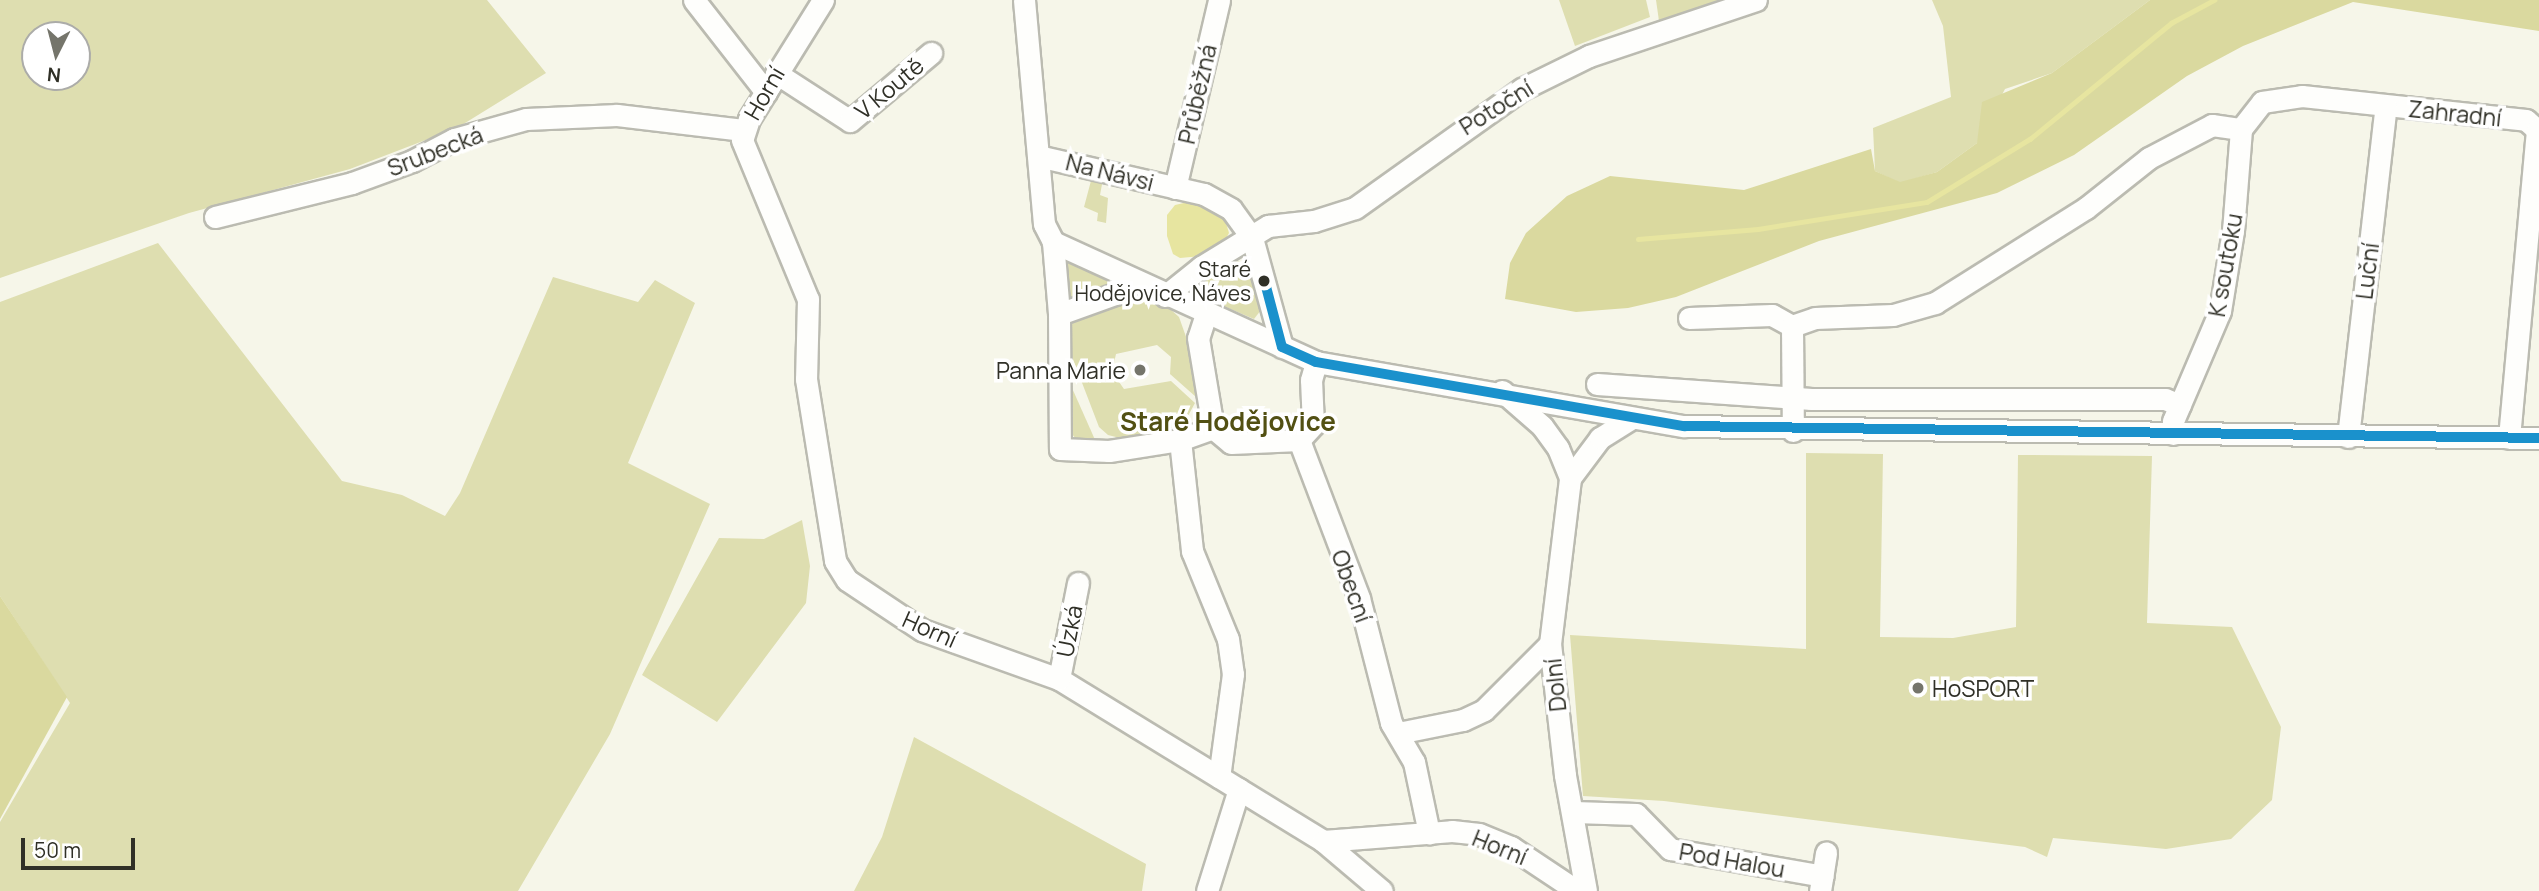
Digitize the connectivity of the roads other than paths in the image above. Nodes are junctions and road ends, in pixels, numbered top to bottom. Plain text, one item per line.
1 (694, 0) edge
2 (823, 0) edge
3 (1024, 0) edge
4 (1219, 0) edge
5 (1756, 0) edge
6 (930, 53) dead end
7 (771, 82) junction
8 (2386, 106) junction
9 (2242, 129) junction
10 (743, 130) junction
11 (1038, 156) junction
12 (1175, 188) junction
13 (215, 217) dead end
14 (1252, 238) junction
15 (1053, 242) junction
16 (1133, 282) junction
17 (1165, 296) junction
18 (1059, 314) junction
19 (1206, 314) junction
20 (1689, 318) dead end
21 (1792, 326) junction
22 (1282, 347) junction
23 (1316, 362) junction
24 (1597, 384) dead end
25 (1502, 391) junction
26 (1793, 397) junction
27 (1923, 399) junction
28 (2180, 405) junction
29 (1630, 419) junction
30 (1213, 428) junction
31 (1793, 431) junction
32 (1917, 432) junction
33 (2173, 434) junction
34 (2348, 437) junction
35 (2510, 438) junction
36 (2539, 438) edge
37 (1180, 440) junction
38 (1299, 440) junction
39 (1570, 478) junction
40 (1078, 583) dead end
41 (1550, 645) junction
42 (1059, 679) junction
43 (1398, 733) junction
44 (1219, 777) junction
45 (1239, 789) junction
46 (1574, 812) junction
47 (1429, 833) junction
48 (1323, 841) junction
49 (1826, 852) dead end
50 (1821, 883) edge
51 (1207, 891) edge
52 (1382, 891) edge
53 (1577, 891) edge
54 (1587, 891) edge

1 - 7 street
2 - 7 street, Horní
3 - 11 street
4 - 12 street, Průběžná
5 - 14 street, Potoční
6 - 7 street, V Koutě
7 - 10 street, Horní
8 - 9 street, Zahradní
8 - 34 street, Luční
8 - 35 street, Zahradní
9 - 21 street
9 - 28 street, K soutoku
10 - 13 street, Srubecká
10 - 42 street, Horní
11 - 12 street, Na Návsi
11 - 15 street, Na Návsi
12 - 14 street, Na Návsi
14 - 17 street
14 - 22 street, Na Návsi
15 - 16 street
15 - 18 street, Na Návsi
16 - 17 street
16 - 18 street
17 - 19 street
18 - 37 street, Na Návsi
19 - 22 street
19 - 30 street
20 - 21 street
21 - 26 street
22 - 23 street
23 - 25 street
23 - 38 street
24 - 26 street
25 - 29 street
25 - 39 street, Dolní
26 - 27 street
26 - 31 street
27 - 28 street
27 - 32 street
28 - 33 street, K soutoku
29 - 31 street
29 - 39 street
30 - 37 street, Na Návsi
30 - 38 street
31 - 32 street
32 - 33 street
33 - 34 street
34 - 35 street
35 - 36 street
37 - 44 street
38 - 43 street, Obecní
39 - 41 street, Dolní
40 - 42 street, Úzká
41 - 43 street
41 - 46 street, Dolní
42 - 44 street, Horní
43 - 47 street, Obecní
44 - 45 street, Horní
45 - 48 street, Horní
45 - 51 street
46 - 50 street, Pod Halou
46 - 54 street, Dolní
47 - 48 street, Horní
47 - 53 street, Horní
48 - 52 street
49 - 50 street

